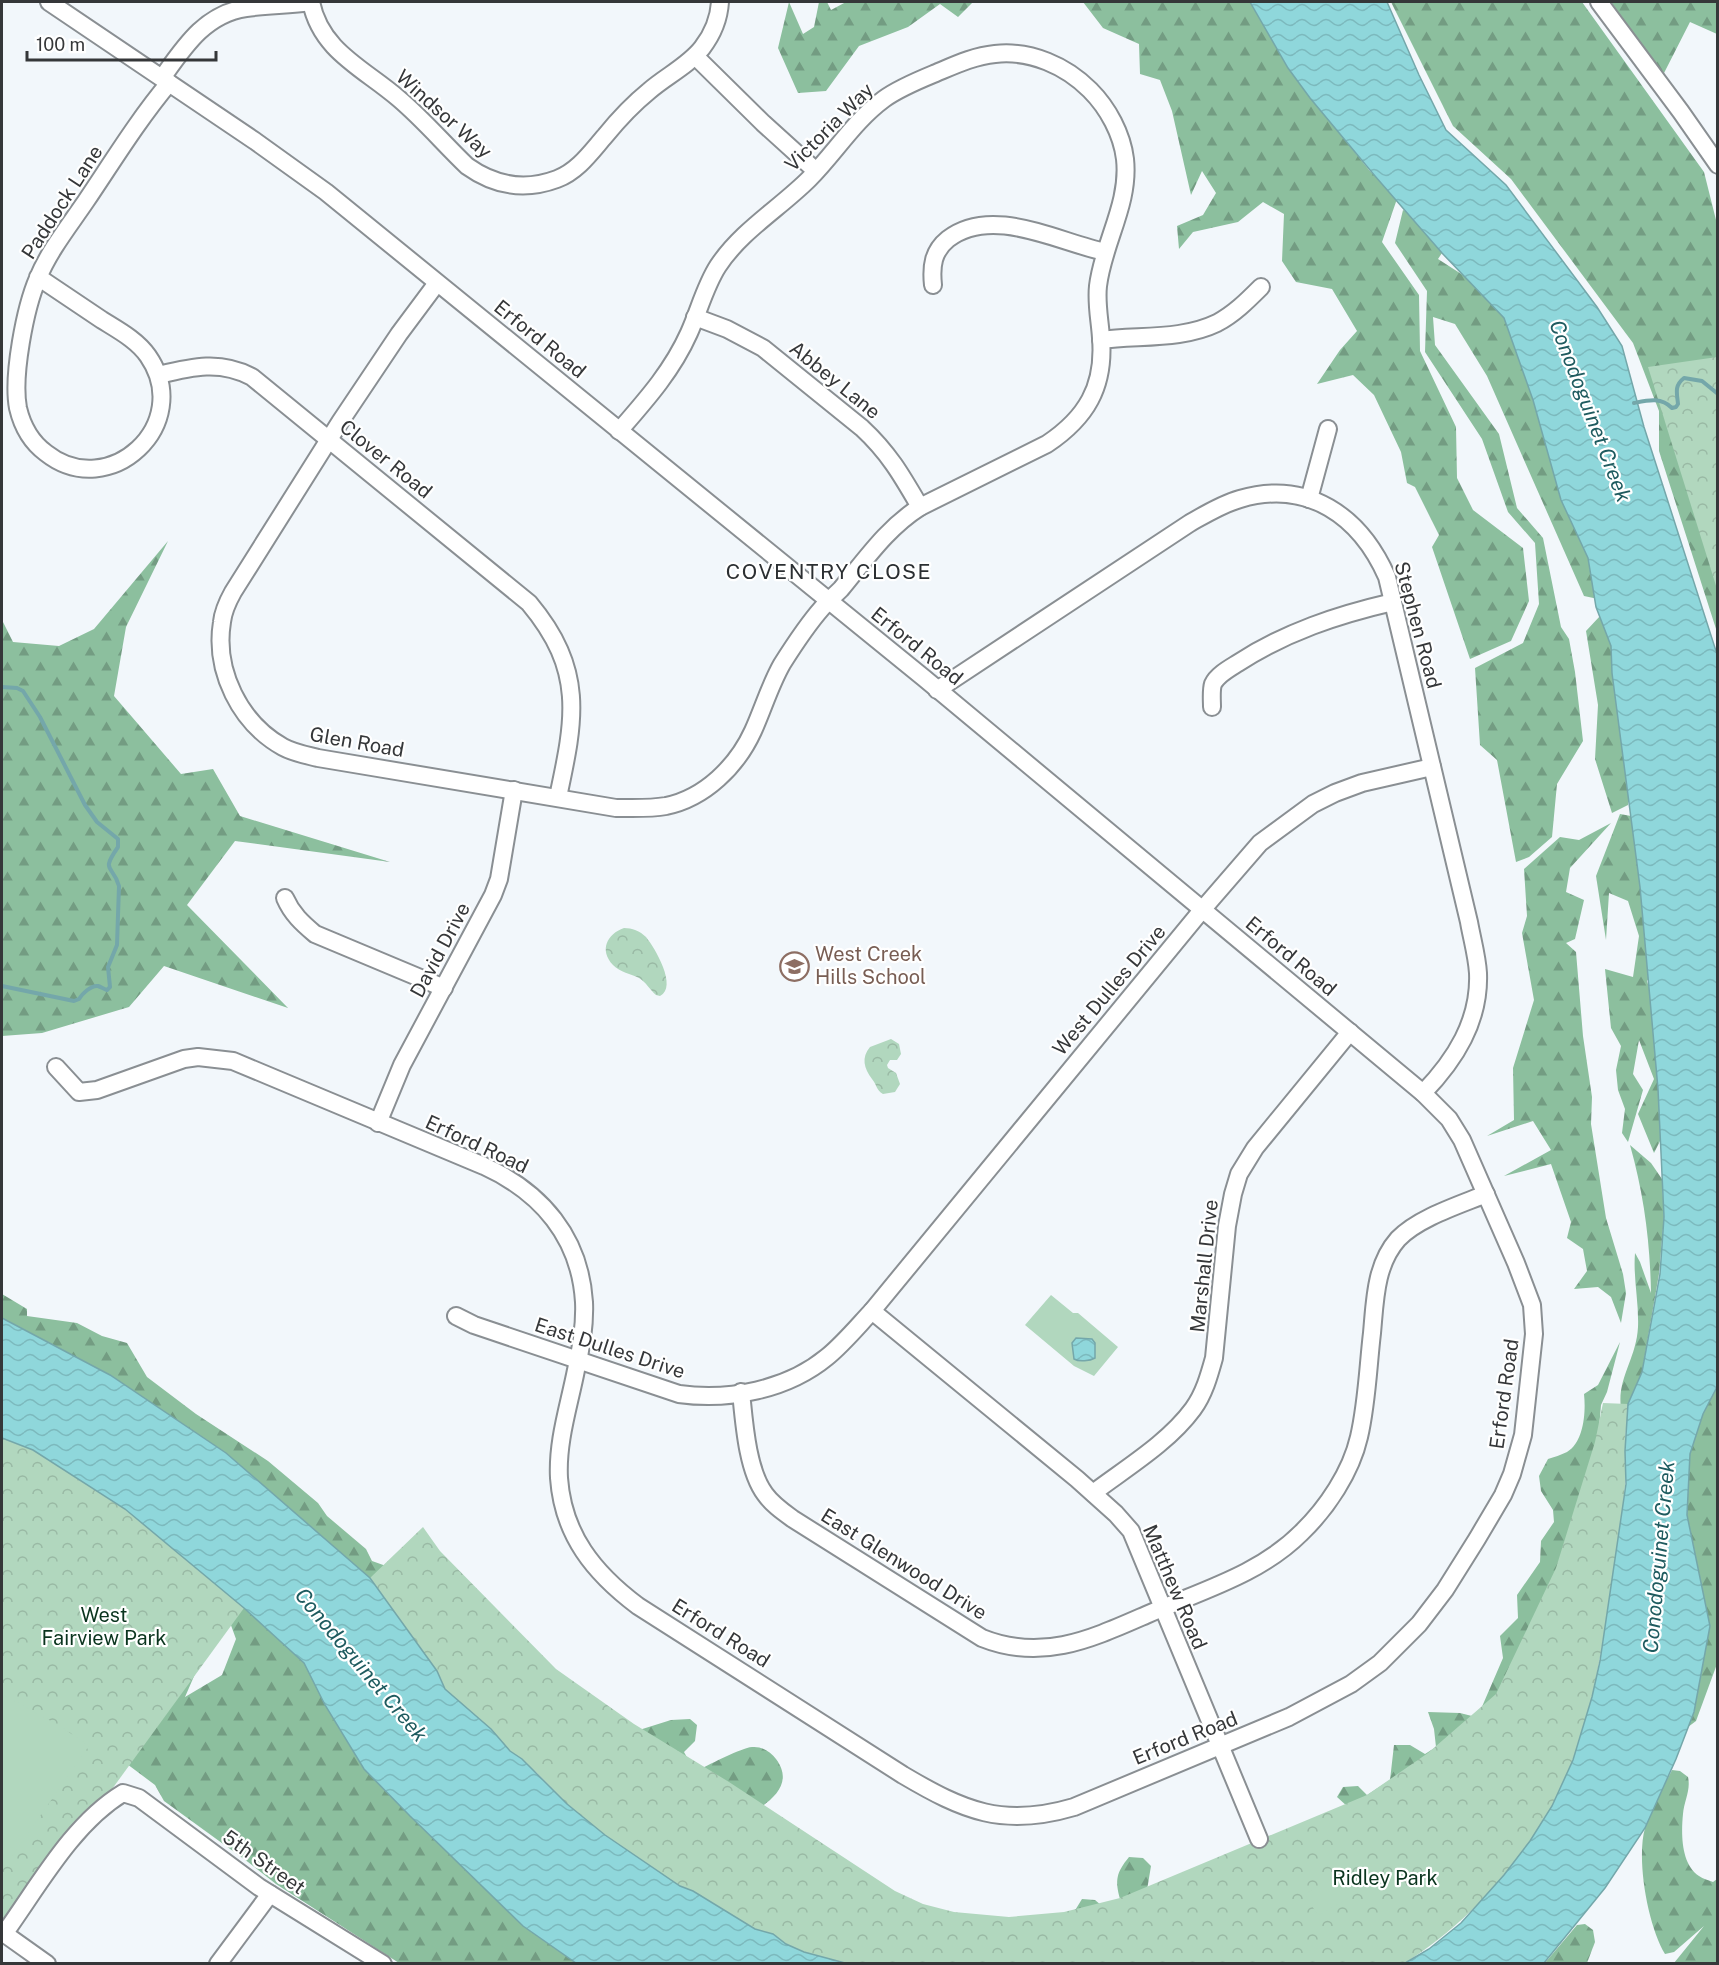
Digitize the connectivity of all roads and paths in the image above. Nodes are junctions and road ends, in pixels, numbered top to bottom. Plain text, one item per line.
1 (49, 2) edge
2 (311, 2) edge
3 (720, 2) edge
4 (1599, 2) edge
5 (695, 56) junction
6 (166, 80) junction
7 (1718, 165) edge
8 (816, 171) junction
9 (1105, 252) junction
10 (38, 277) junction
11 (437, 283) junction
12 (933, 285) dead end
13 (1261, 287) dead end
14 (695, 318) junction
15 (1101, 340) junction
16 (159, 375) junction
17 (1328, 429) dead end
18 (619, 431) junction
19 (329, 439) junction
20 (1309, 499) junction
21 (920, 507) junction
22 (828, 601) junction
23 (1393, 602) junction
24 (937, 690) junction
25 (1212, 707) dead end
26 (1432, 767) junction
27 (514, 790) junction
28 (558, 797) junction
29 (285, 898) dead end
30 (1202, 910) junction
31 (444, 988) junction
32 (1350, 1032) junction
33 (56, 1067) dead end
34 (1423, 1093) junction
35 (378, 1123) junction
36 (1486, 1194) junction
37 (872, 1311) junction
38 (456, 1316) dead end
39 (578, 1360) junction
40 (741, 1392) junction
41 (1093, 1493) junction
42 (1164, 1607) junction
43 (1221, 1746) junction
44 (1259, 1839) dead end
45 (270, 1894) junction
46 (3, 1933) edge
47 (47, 1964) edge
48 (218, 1964) edge
49 (383, 1964) edge

1 - 6 street, Erford Road
2 - 5 street, Windsor Way
2 - 6 street, Paddock Lane
3 - 5 street, Windsor Way
4 - 7 street
5 - 8 street
6 - 10 street, Paddock Lane
6 - 11 street, Erford Road
8 - 9 street, Victoria Way
8 - 14 street, Victoria Way
9 - 12 street
9 - 15 street, Victoria Way
10 - 16 street
10 - 16 street, Paddock Lane
11 - 18 street, Erford Road
11 - 19 street, Glen Road
13 - 15 street
14 - 18 street, Victoria Way
14 - 21 street, Abbey Lane
15 - 21 street, Victoria Way
16 - 19 street, Clover Road
17 - 20 street
18 - 22 street, Erford Road
19 - 27 street, Glen Road
19 - 28 street, Clover Road
20 - 23 street, Stephen Road
20 - 24 street, Stephen Road
21 - 22 street, Victoria Way
22 - 24 street, Erford Road
22 - 28 street, Glen Road
23 - 25 street
23 - 26 street, Stephen Road
24 - 30 street, Erford Road
26 - 30 street, West Dulles Drive
26 - 34 street, Stephen Road
27 - 28 street, Glen Road
27 - 31 street, David Drive
29 - 31 street
30 - 32 street, Erford Road
30 - 37 street, West Dulles Drive
31 - 35 street, David Drive
32 - 34 street, Erford Road
32 - 41 street, Marshall Drive
33 - 35 street, Erford Road
34 - 36 street, Erford Road
35 - 39 street, Erford Road
36 - 42 street, East Glenwood Drive
36 - 43 street, Erford Road
37 - 40 street, East Dulles Drive
37 - 41 street, Matthew Road
38 - 39 street, East Dulles Drive
39 - 40 street, East Dulles Drive
39 - 43 street, Erford Road
40 - 42 street, East Glenwood Drive
41 - 42 street, Matthew Road
42 - 43 street, Matthew Road
43 - 44 street, Matthew Road
45 - 46 street, 5th Street
45 - 48 street
45 - 49 street, 5th Street
46 - 47 street

